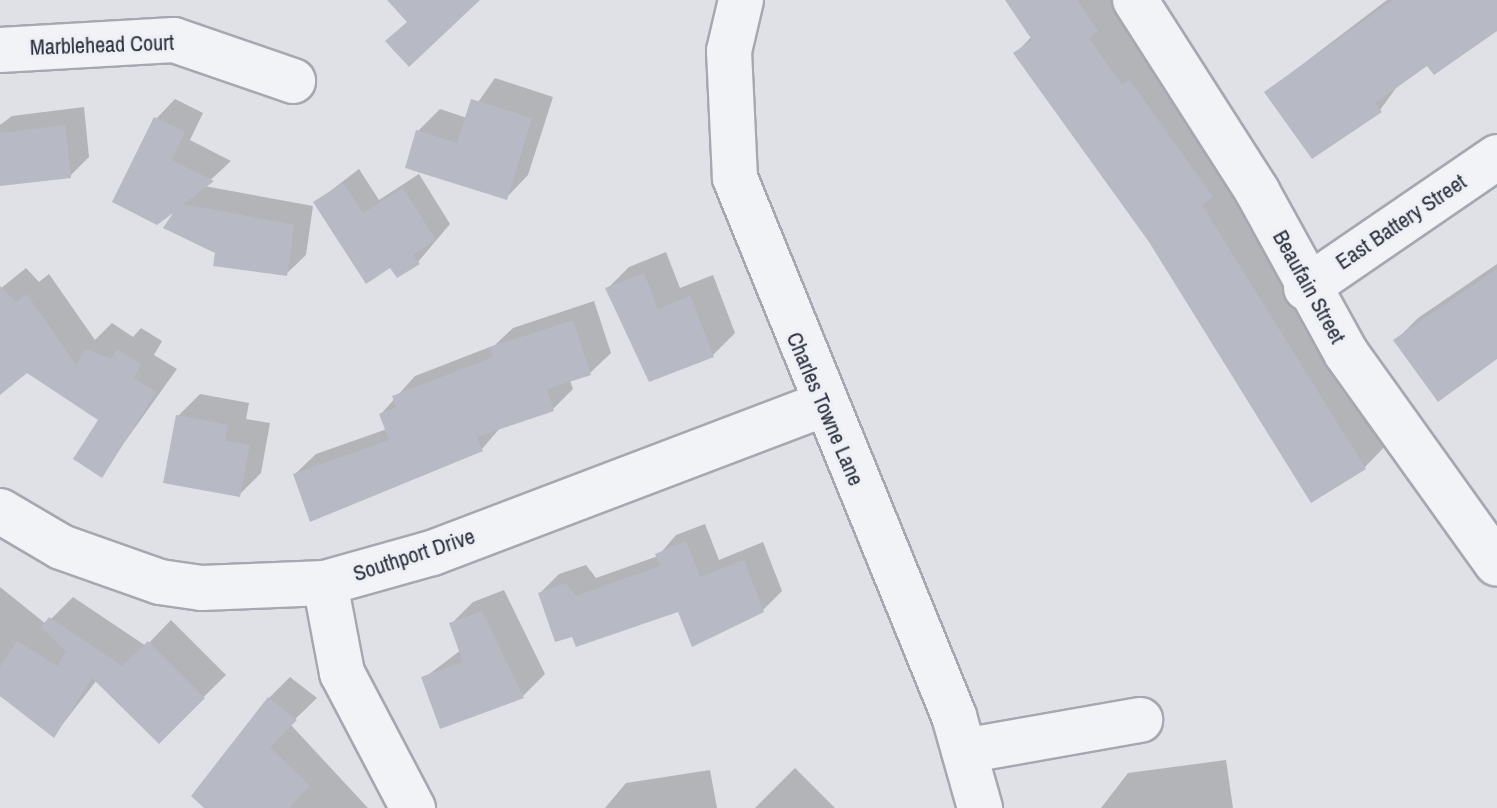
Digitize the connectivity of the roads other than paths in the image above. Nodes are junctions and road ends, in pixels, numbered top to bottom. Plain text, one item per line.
1 (741, 0) edge
2 (1135, 0) edge
3 (0, 50) edge
4 (293, 81) dead end
5 (1497, 157) edge
6 (1306, 288) junction
7 (822, 405) junction
8 (0, 511) edge
9 (1497, 564) edge
10 (325, 583) junction
11 (1140, 720) dead end
12 (964, 751) junction
13 (413, 808) edge
14 (980, 808) edge

1 - 7 street, Charles Towne Lane
2 - 6 street, Beaufain Street
3 - 4 street, Marblehead Court
5 - 6 street, East Battery Street
6 - 9 street, Beaufain Street
7 - 10 street, Southport Drive
7 - 12 street, Charles Towne Lane
8 - 10 street, Southport Drive
10 - 13 street
11 - 12 street
12 - 14 street, Charles Towne Lane

